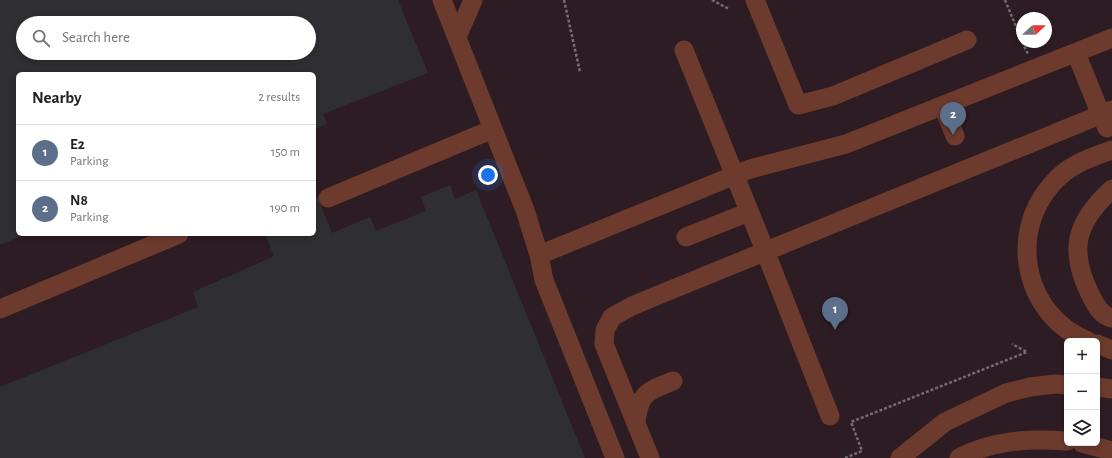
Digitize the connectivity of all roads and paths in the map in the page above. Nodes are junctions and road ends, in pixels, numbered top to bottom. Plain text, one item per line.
1 (442, 0) edge
2 (473, 0) edge
3 (564, 0) edge
4 (712, 0) edge
5 (755, 0) edge
6 (1005, 0) edge
7 (729, 9) dead end
8 (1016, 27) edge
9 (457, 37) junction
10 (1112, 38) edge
11 (967, 40) dead end
12 (684, 50) dead end
13 (1076, 53) junction
14 (580, 72) dead end
15 (943, 106) junction
16 (1107, 121) edge
17 (494, 129) junction
18 (955, 136) dead end
19 (1112, 150) edge
20 (735, 176) junction
21 (1112, 189) edge
22 (328, 198) dead end
23 (749, 212) junction
24 (174, 236) edge
25 (686, 238) dead end
26 (765, 252) junction
27 (539, 255) junction
28 (0, 309) edge
29 (1112, 318) edge
30 (1079, 338) edge
31 (1012, 344) dead end
32 (1100, 345) edge
33 (1112, 350) edge
34 (673, 381) dead end
35 (1064, 385) edge
36 (1100, 387) edge
37 (1112, 389) edge
38 (830, 416) dead end
39 (636, 421) junction
40 (1064, 441) edge
41 (1093, 446) edge
42 (1112, 451) edge
43 (615, 458) edge
44 (650, 458) edge
45 (845, 458) edge
46 (900, 458) edge
47 (959, 458) edge

1 - 9 street
2 - 9 street
3 - 14 path
4 - 7 path
5 - 11 street
6 - 8 path
9 - 17 street
10 - 13 street
12 - 20 street
13 - 15 street
13 - 16 street
15 - 18 street
15 - 20 street
16 - 26 street
17 - 22 street
17 - 27 street
19 - 30 street
20 - 23 street
20 - 27 street
21 - 29 street
23 - 25 street
23 - 26 street
24 - 28 street
26 - 38 street
26 - 39 street
27 - 43 street
31 - 45 path
32 - 33 street
34 - 39 street
35 - 46 street
36 - 37 street
39 - 44 street
40 - 47 street
41 - 42 street

